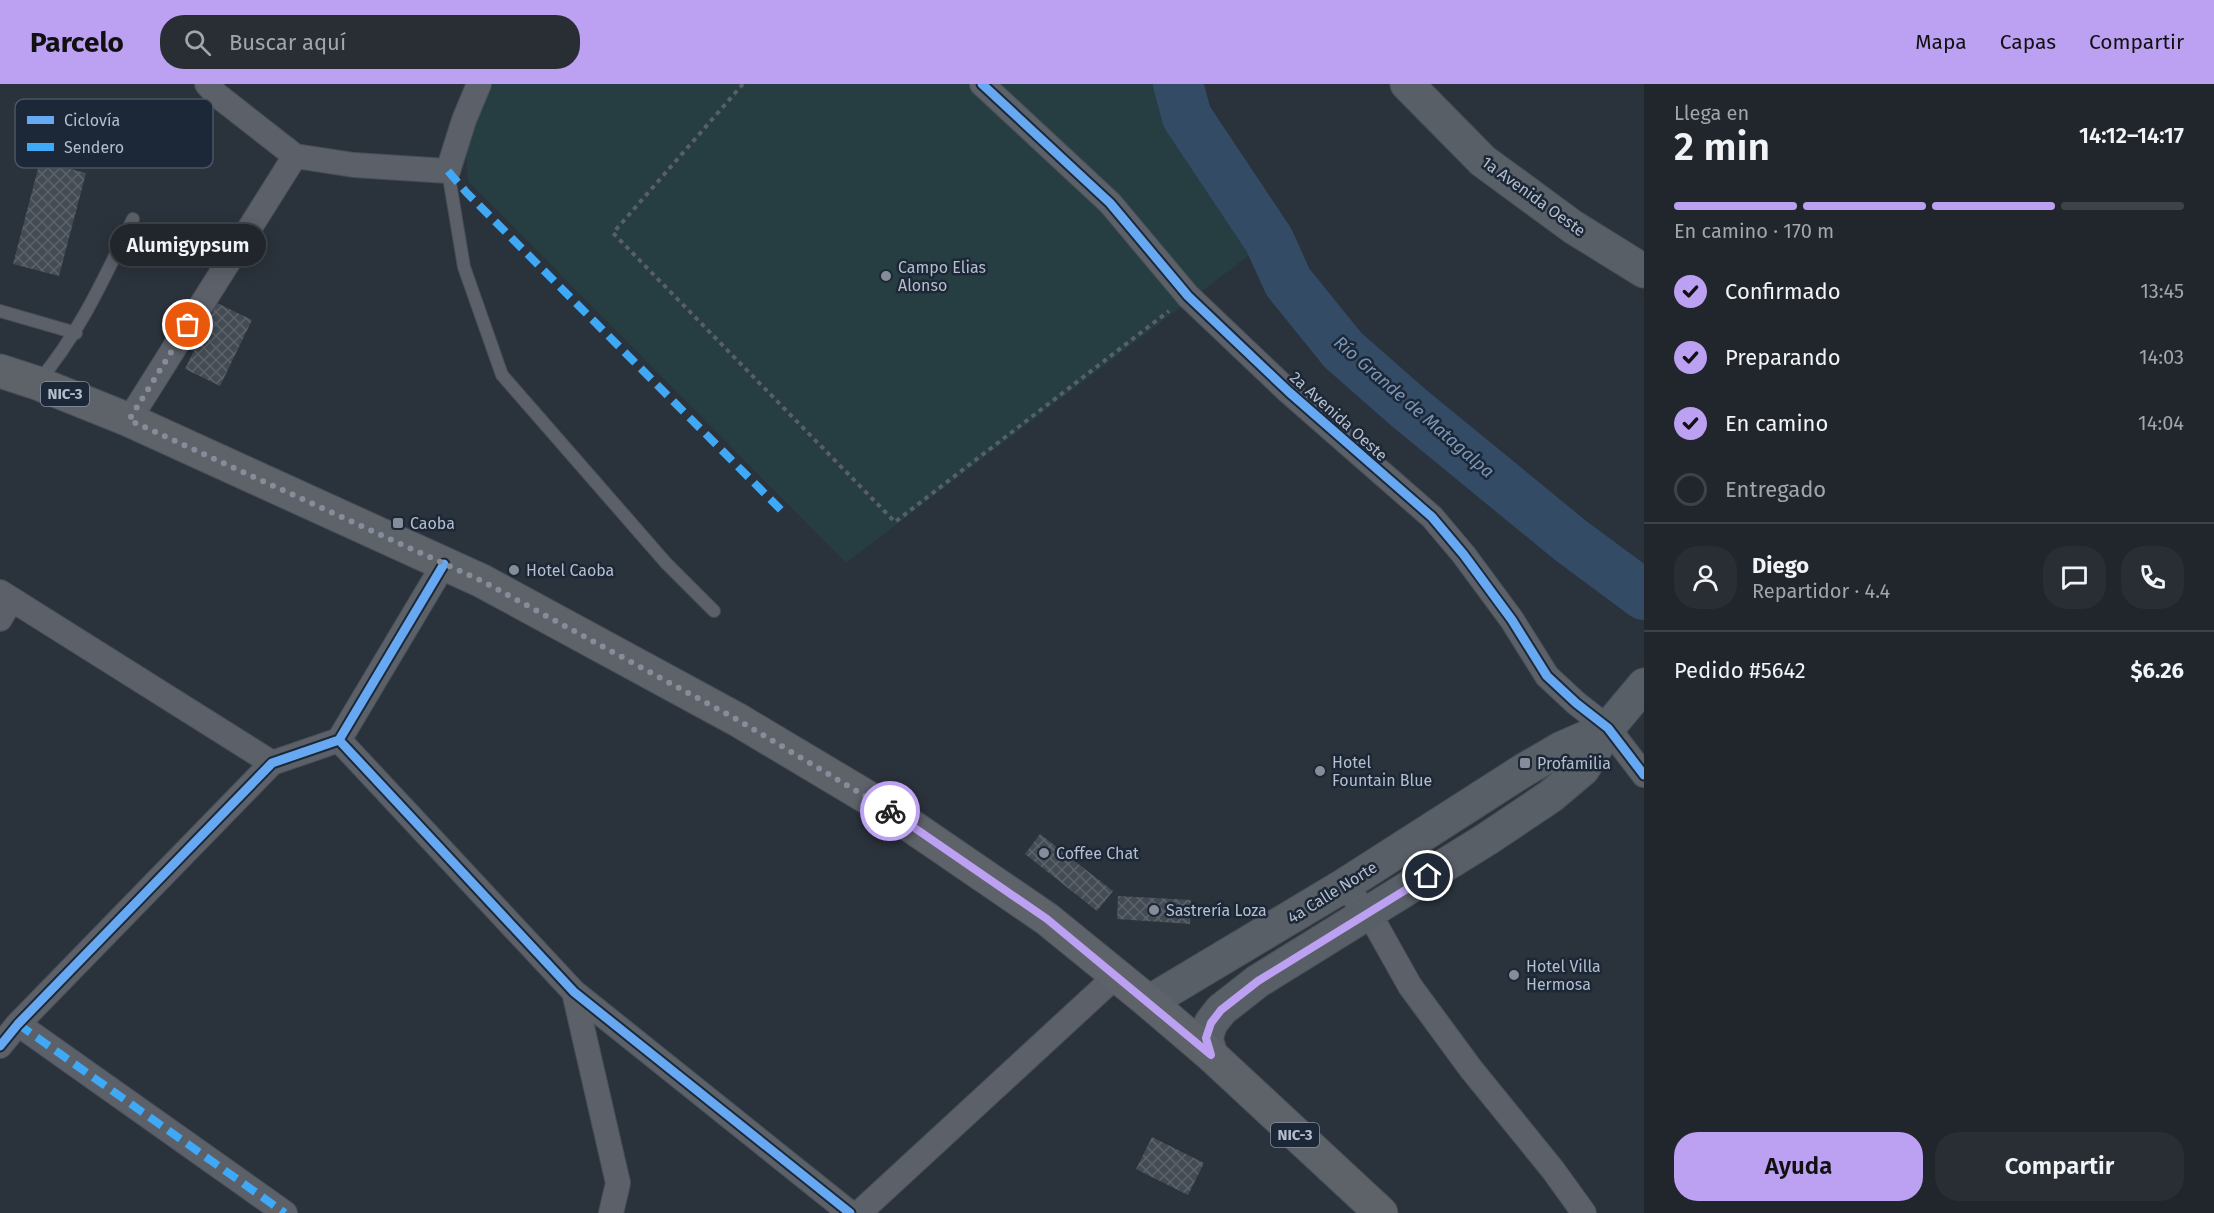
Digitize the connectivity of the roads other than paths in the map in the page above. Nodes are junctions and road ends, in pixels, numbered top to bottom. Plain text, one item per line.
1 (207, 84) edge
2 (479, 84) edge
3 (1407, 84) edge
4 (988, 89) edge
5 (295, 156) junction
6 (448, 171) junction
7 (133, 219) dead end
8 (1644, 272) edge
9 (0, 310) edge
10 (76, 333) junction
11 (0, 371) edge
12 (37, 383) junction
13 (129, 420) junction
14 (444, 564) junction
15 (4, 604) edge
16 (714, 611) dead end
17 (1644, 685) edge
18 (1615, 719) junction
19 (339, 740) junction
20 (272, 763) junction
21 (1644, 775) edge
22 (1343, 886) junction
23 (1369, 913) junction
24 (1116, 976) junction
25 (574, 992) junction
26 (1149, 1002) junction
27 (18, 1024) junction
28 (0, 1046) edge
29 (1211, 1055) junction
30 (285, 1213) edge
31 (611, 1213) edge
32 (850, 1213) edge
33 (859, 1213) edge
34 (1381, 1213) edge
35 (1584, 1213) edge

1 - 5 street
2 - 6 street
3 - 8 street, 1a Avenida Oeste
4 - 18 street, 2a Avenida Oeste
5 - 6 street
5 - 13 street
6 - 16 lane
7 - 10 lane
9 - 10 lane
10 - 12 lane
11 - 12 main road, NIC-3
12 - 13 main road, NIC-3
13 - 14 main road, NIC-3
14 - 19 street
14 - 24 main road, NIC-3
15 - 20 street
17 - 18 street, 4a Calle Norte
18 - 21 street, 2a Avenida Oeste
18 - 22 street, 4a Calle Norte
18 - 23 street, 4a Calle Norte
19 - 20 street
19 - 25 street
20 - 27 street
22 - 23 street
22 - 26 street, 4a Calle Norte
23 - 29 street, 4a Calle Norte
23 - 35 street
24 - 26 main road, NIC-3
24 - 33 street
25 - 31 street
25 - 32 street
26 - 29 main road, NIC-3
27 - 28 street
27 - 30 street
29 - 34 main road, NIC-3

